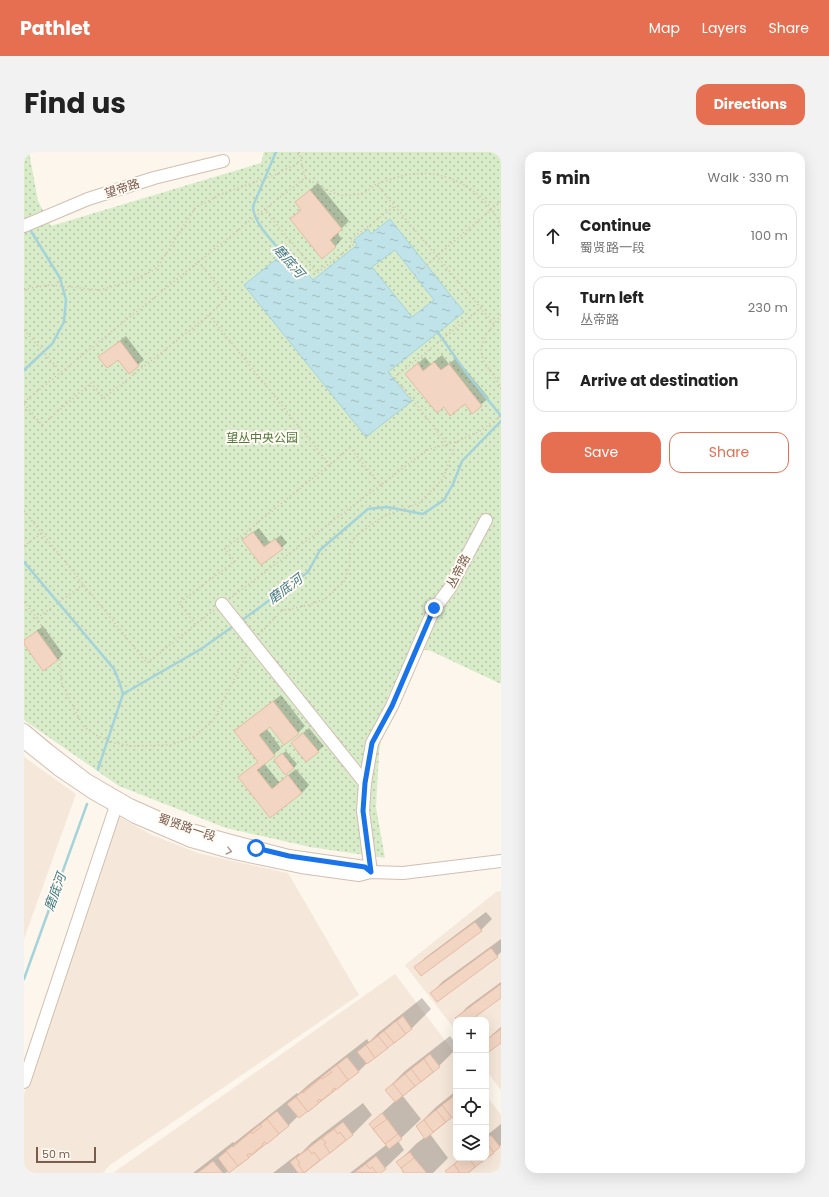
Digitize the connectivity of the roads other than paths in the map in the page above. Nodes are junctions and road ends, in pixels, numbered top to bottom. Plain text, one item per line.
1 (223, 161) dead end
2 (24, 226) edge
3 (486, 520) dead end
4 (222, 604) road end
5 (24, 730) edge
6 (24, 742) edge
7 (365, 783) junction
8 (116, 806) junction
9 (501, 861) edge
10 (371, 872) junction
11 (24, 1082) edge

1 - 2 street, 望帝路
3 - 7 street, 丛帝路
4 - 7 street
5 - 10 street, 蜀贤路一段
6 - 8 street, 蜀贤路一段
7 - 10 street, 丛帝路
8 -> 10 street, 蜀贤路一段
8 - 11 street
9 - 10 street, 蜀贤路一段

